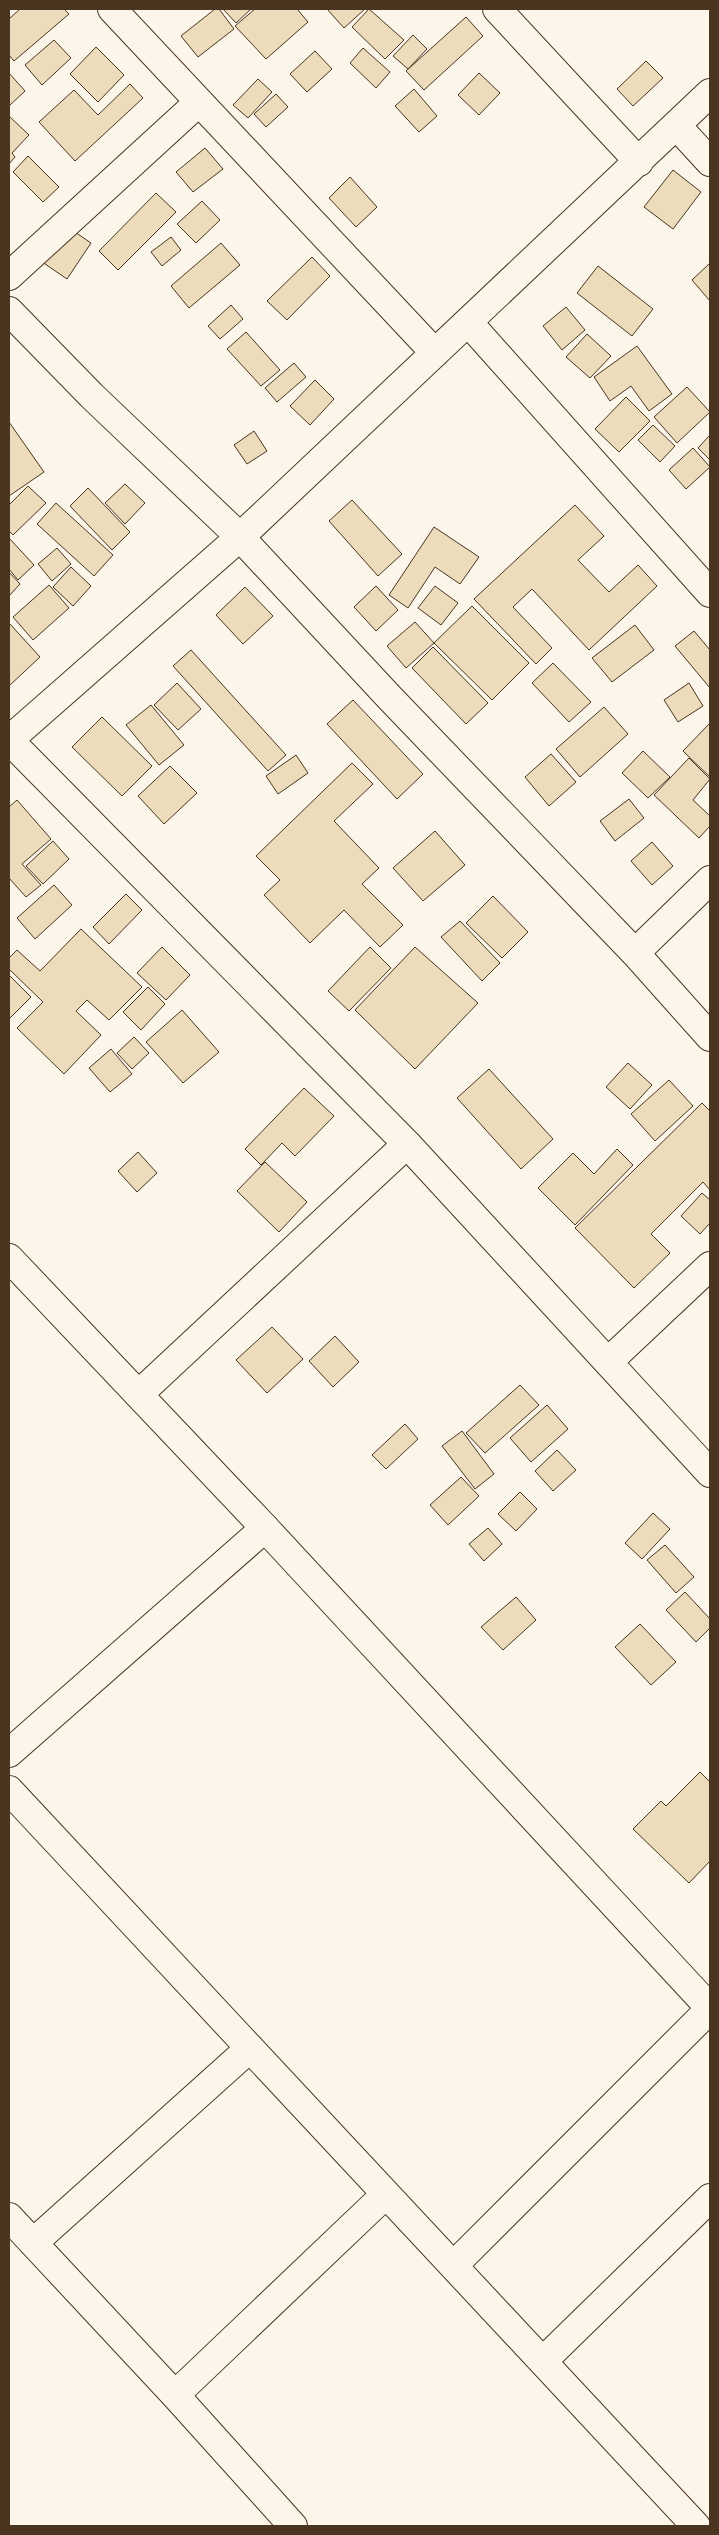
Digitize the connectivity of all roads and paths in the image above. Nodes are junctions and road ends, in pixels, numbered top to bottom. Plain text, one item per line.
1 (112, 9) edge
2 (497, 9) edge
3 (710, 94) edge
4 (199, 102) junction
5 (676, 125) junction
6 (639, 162) junction
7 (710, 162) edge
8 (9, 276) edge
9 (9, 311) edge
10 (468, 322) junction
11 (434, 353) junction
12 (240, 537) junction
13 (710, 593) edge
14 (9, 740) edge
15 (710, 880) edge
16 (635, 953) junction
17 (710, 1037) edge
18 (407, 1144) junction
19 (9, 1258) edge
20 (710, 1266) edge
21 (609, 1361) junction
22 (139, 1394) junction
23 (710, 1473) edge
24 (265, 1528) junction
25 (9, 1753) edge
26 (9, 1790) edge
27 (710, 2009) edge
28 (249, 2050) junction
29 (385, 2195) junction
30 (710, 2198) edge
31 (9, 2217) edge
32 (33, 2243) junction
33 (454, 2265) junction
34 (542, 2361) junction
35 (175, 2395) junction
36 (293, 2526) edge
37 (696, 2526) edge

1 - 4 street
2 - 6 street
3 - 5 street
4 - 8 street
4 - 11 street
5 - 6 street
5 - 7 street
6 - 10 street
9 - 12 street
10 - 11 street
10 - 13 street
11 - 12 street
12 - 14 street
12 - 16 street
14 - 18 street
15 - 16 street
16 - 17 street
18 - 21 street
18 - 22 street
19 - 22 street
20 - 21 street
21 - 23 street
22 - 24 street
24 - 25 street
24 - 27 street
26 - 28 street
27 - 33 street
28 - 29 street
28 - 32 street
29 - 33 street
29 - 35 street
30 - 34 street
31 - 32 street
32 - 35 street
33 - 34 street
34 - 37 street
35 - 36 street

